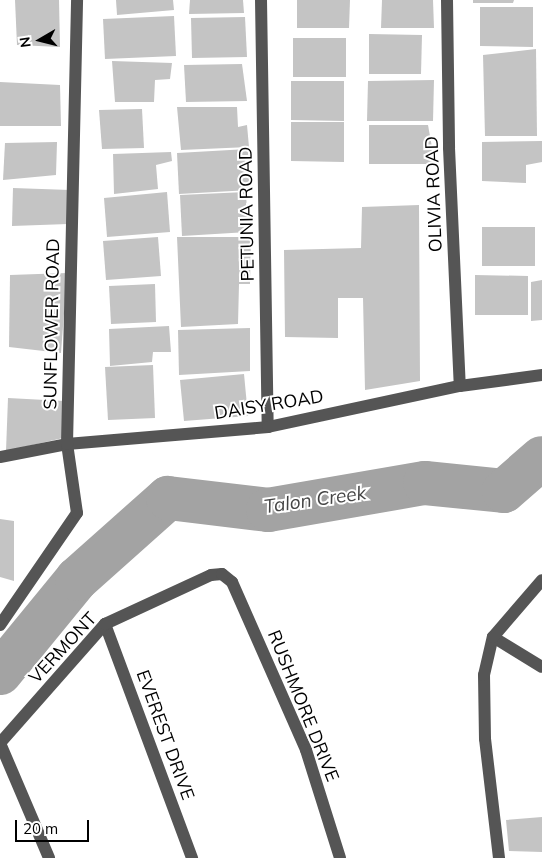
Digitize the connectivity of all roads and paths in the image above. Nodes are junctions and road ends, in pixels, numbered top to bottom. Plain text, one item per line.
1 (77, 0) edge
2 (261, 0) edge
3 (447, 0) edge
4 (542, 375) edge
5 (460, 386) junction
6 (268, 427) junction
7 (67, 444) junction
8 (0, 457) edge
9 (222, 574) joint
10 (542, 580) edge
11 (105, 624) junction
12 (0, 625) edge
13 (493, 638) junction
14 (542, 667) edge
15 (0, 743) edge
16 (49, 858) edge
17 (192, 858) edge
18 (340, 858) edge
19 (499, 858) edge

1 - 7 street, SUNFLOWER ROAD
2 - 6 street, PETUNIA ROAD
3 - 5 street, OLIVIA ROAD
4 - 5 street, DAISY ROAD
5 - 6 street, DAISY ROAD
6 - 7 street, DAISY ROAD
7 - 8 street, DAISY ROAD
7 - 12 street, SUNFLOWER ROAD
9 - 11 street, VERMONT
9 - 18 street, RUSHMORE DRIVE
10 - 13 street
11 - 15 street, VERMONT
11 - 17 street, EVEREST DRIVE
13 - 14 street
13 - 19 street
15 - 16 street

